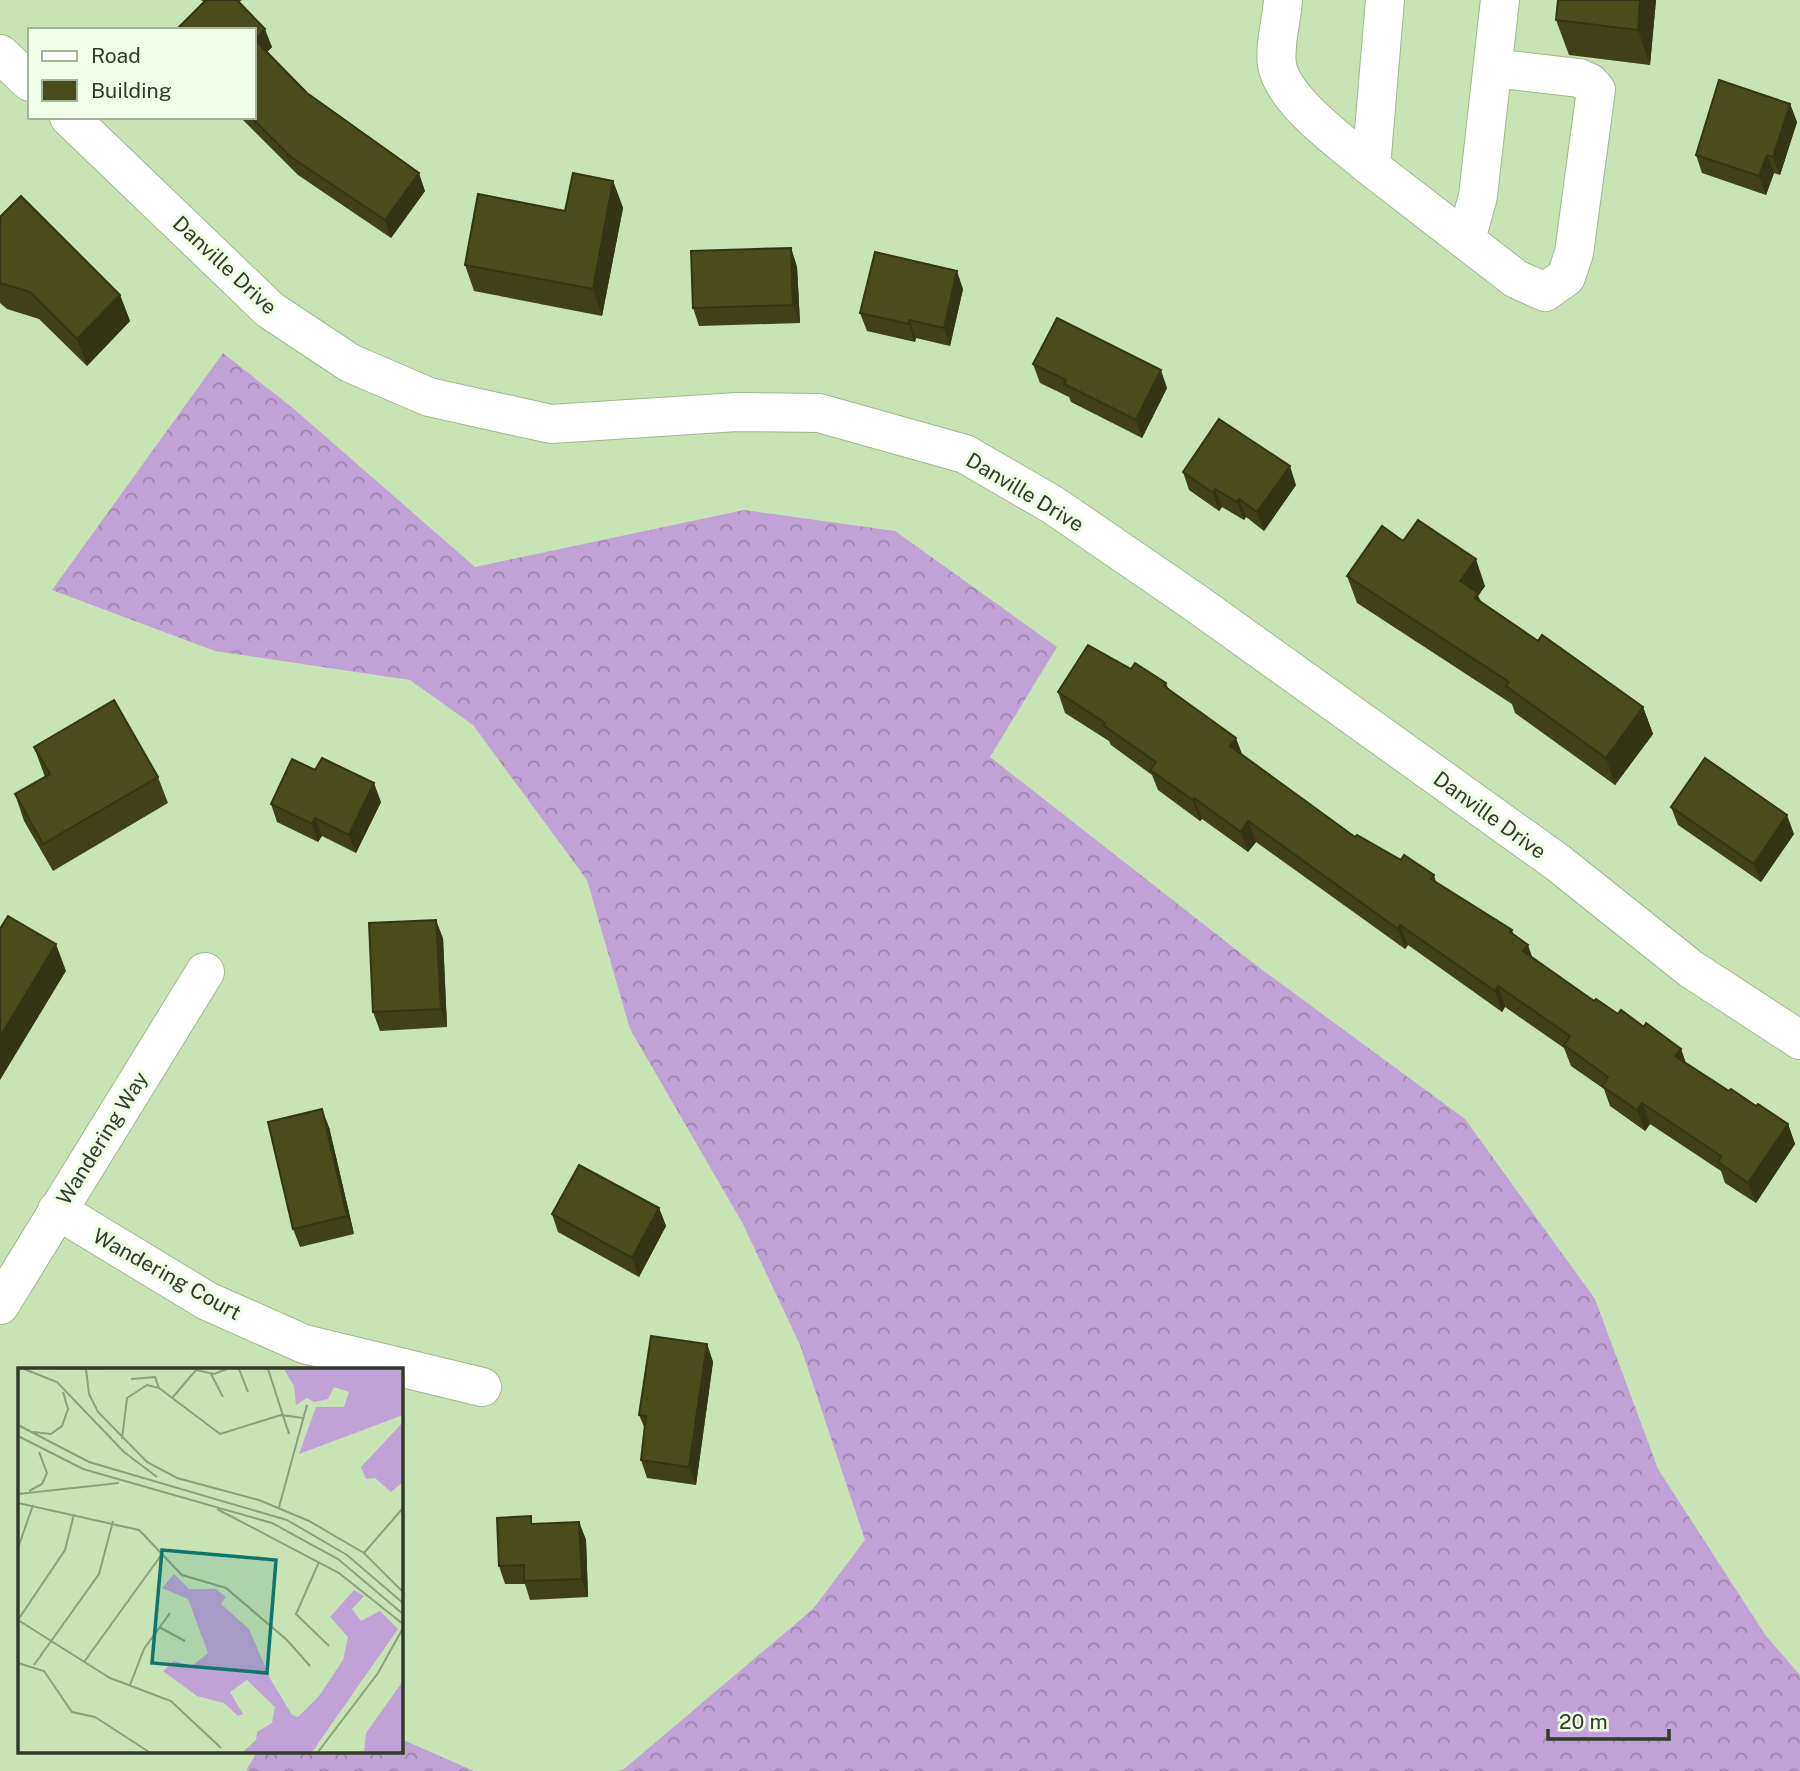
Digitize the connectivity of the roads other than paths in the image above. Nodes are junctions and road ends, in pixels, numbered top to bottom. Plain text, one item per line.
1 (1283, 0) edge
2 (1385, 0) edge
3 (1500, 0) edge
4 (0, 55) edge
5 (1493, 68) junction
6 (28, 80) edge
7 (70, 119) edge
8 (1371, 167) junction
9 (1466, 240) junction
10 (205, 972) dead end
11 (1800, 1040) edge
12 (57, 1210) junction
13 (0, 1305) edge
14 (482, 1387) dead end

1 - 8 street
2 - 8 street
3 - 5 street
4 - 6 street
5 - 9 street
5 - 9 street
7 - 11 street, Danville Drive
8 - 9 street
10 - 12 street, Wandering Way
12 - 13 street, Wandering Way
12 - 14 street, Wandering Court

